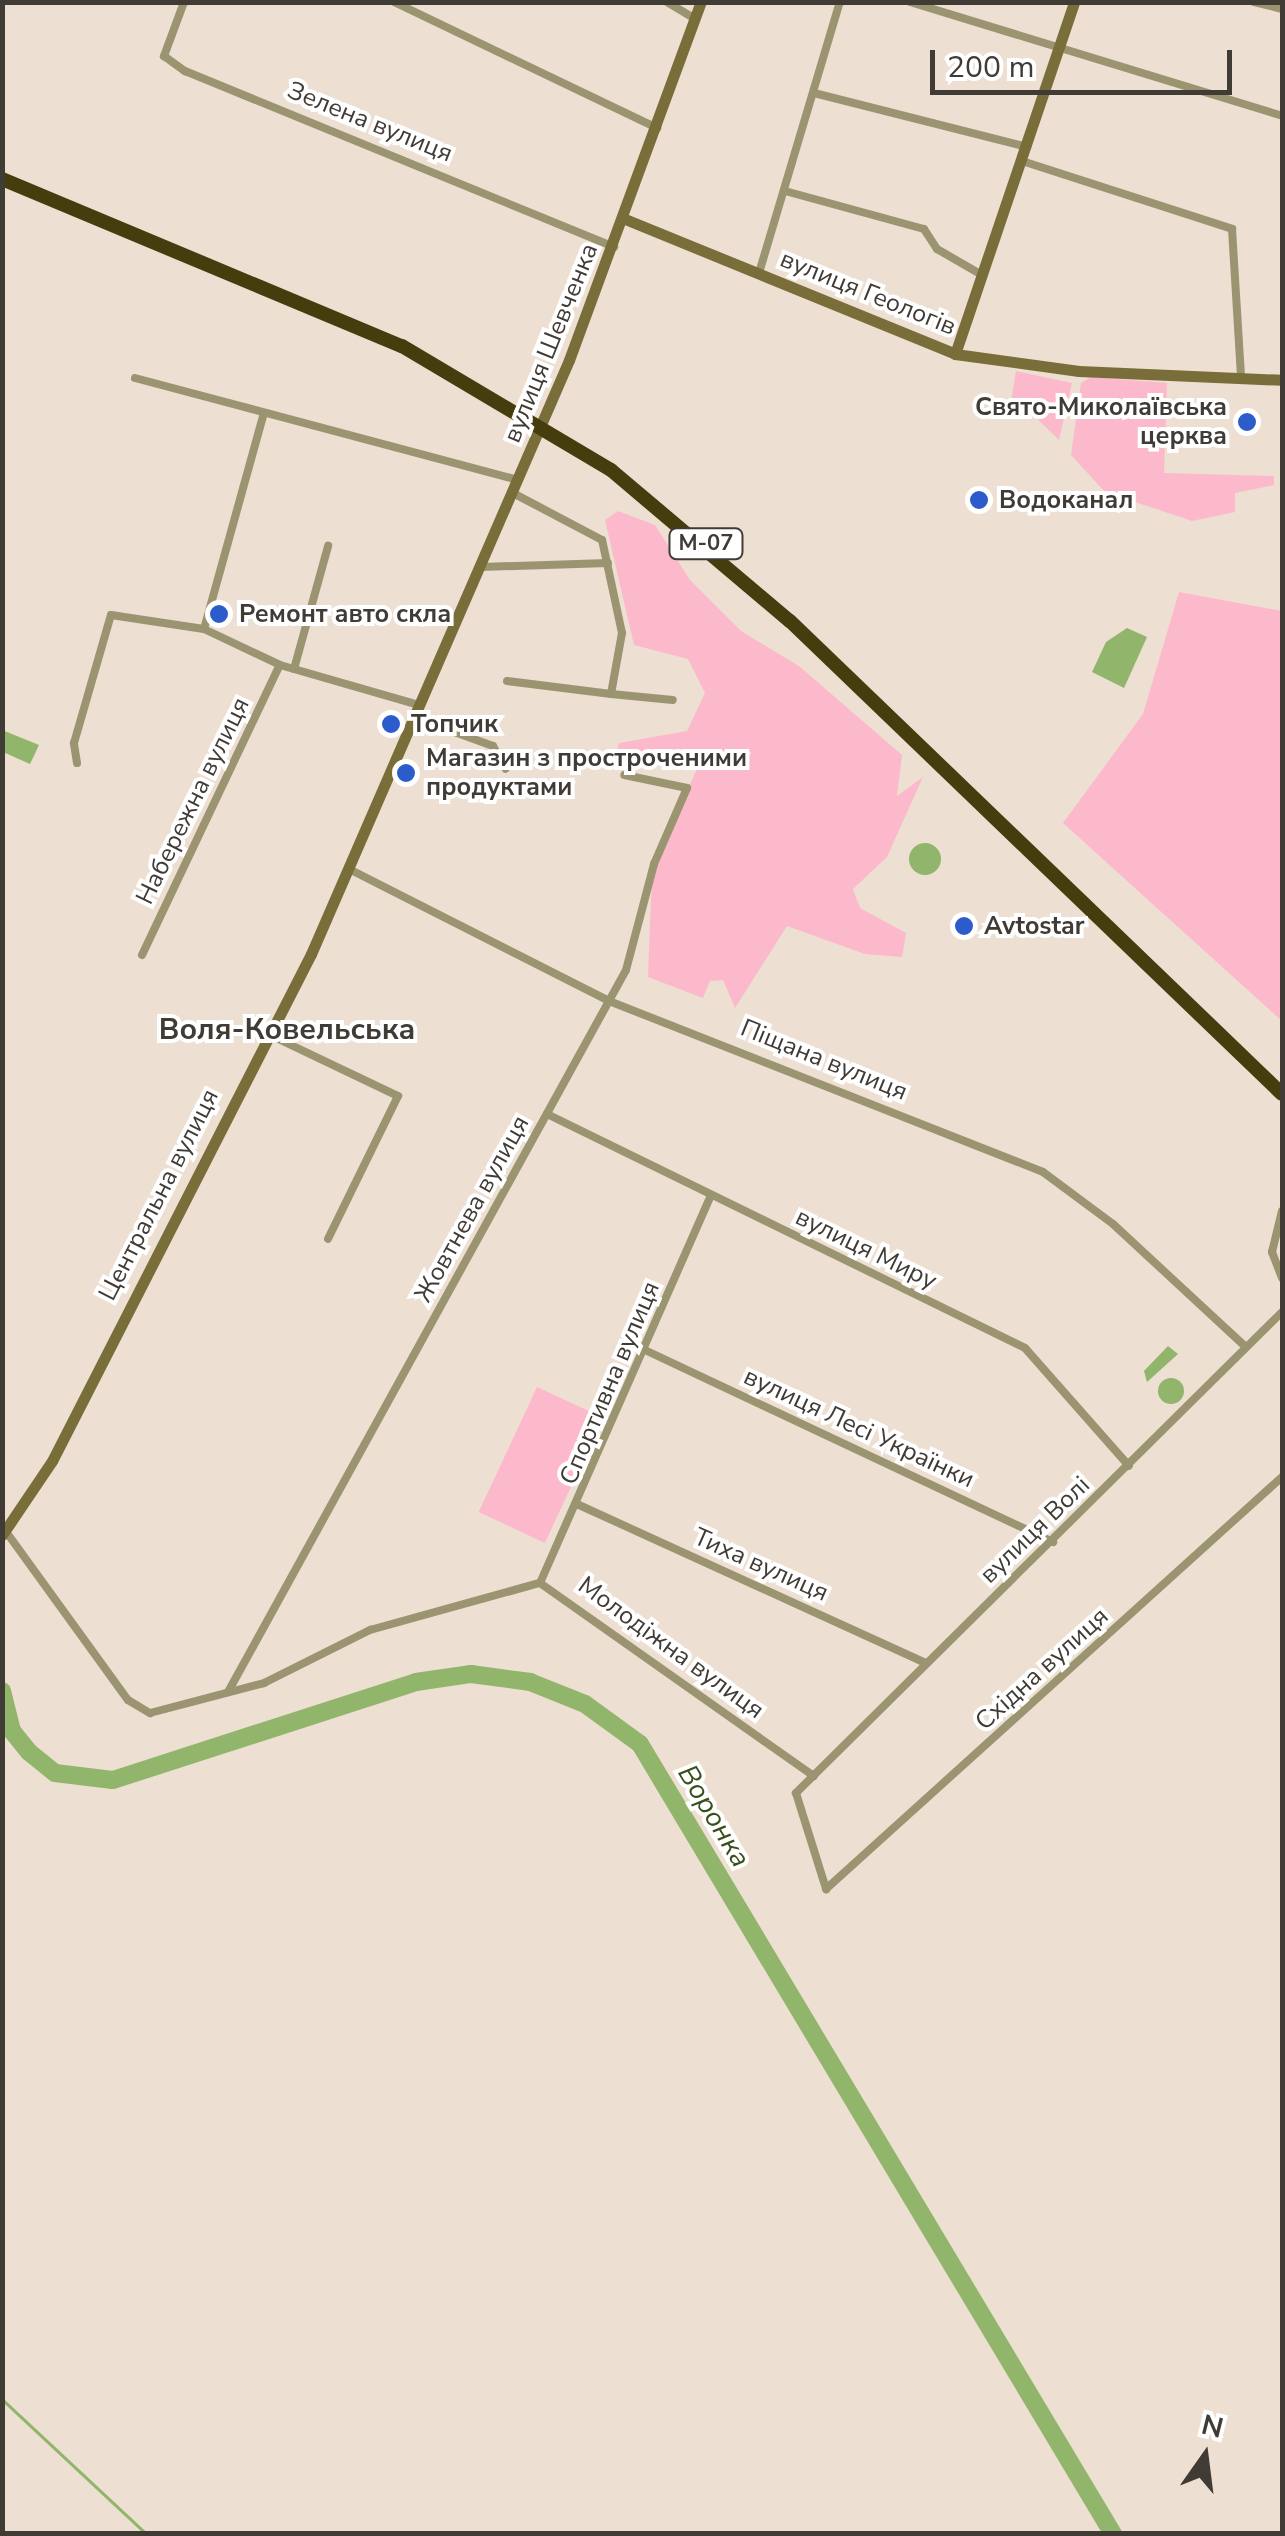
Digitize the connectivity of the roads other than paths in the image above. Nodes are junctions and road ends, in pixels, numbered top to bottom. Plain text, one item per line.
1 (184, 2) edge
2 (394, 2) edge
3 (667, 2) edge
4 (701, 2) edge
5 (840, 2) edge
6 (910, 2) edge
7 (961, 2) edge
8 (1074, 2) edge
9 (1254, 2) edge
10 (1282, 10) edge
11 (956, 16) junction
12 (695, 19) junction
13 (1060, 48) junction
14 (814, 93) junction
15 (1282, 116) edge
16 (657, 128) junction
17 (1027, 146) junction
18 (1022, 161) junction
19 (2, 179) edge
20 (785, 191) junction
21 (626, 218) junction
22 (614, 247) junction
23 (759, 273) junction
24 (984, 275) junction
25 (956, 354) junction
26 (135, 378) dead end
27 (1241, 378) junction
28 (1282, 380) edge
29 (264, 413) junction
30 (542, 423) junction
31 (516, 487) junction
32 (328, 546) dead end
33 (608, 563) junction
34 (481, 567) junction
35 (204, 629) junction
36 (280, 665) junction
37 (294, 669) junction
38 (508, 681) dead end
39 (612, 694) junction
40 (674, 700) dead end
41 (419, 705) junction
42 (76, 763) dead end
43 (506, 769) dead end
44 (624, 775) dead end
45 (348, 869) junction
46 (142, 954) dead end
47 (610, 1001) junction
48 (270, 1034) junction
49 (1282, 1094) edge
50 (547, 1114) junction
51 (711, 1196) junction
52 (1282, 1211) edge
53 (328, 1239) dead end
54 (1282, 1278) edge
55 (1282, 1312) edge
56 (1246, 1347) junction
57 (647, 1351) junction
58 (1128, 1466) junction
59 (1282, 1476) edge
60 (579, 1505) junction
61 (4, 1534) edge
62 (1053, 1542) junction
63 (540, 1583) junction
64 (926, 1663) junction
65 (228, 1692) junction
66 (814, 1776) junction

1 - 22 street, Зелена вулиця
2 - 16 street
3 - 12 street
4 - 12 street, вулиця Шевченка
5 - 14 street
6 - 11 street
7 - 11 street
8 - 13 street
9 - 10 street
11 - 13 street
12 - 16 street, вулиця Шевченка
13 - 15 street
13 - 17 street
14 - 17 street
14 - 20 street
16 - 21 street, вулиця Шевченка
17 - 18 street
18 - 24 street
18 - 27 street
19 - 30 highway, М-07
20 - 23 street
20 - 24 street
21 - 22 street, вулиця Шевченка
21 - 23 street, вулиця Геологів
22 - 30 street, вулиця Шевченка
23 - 25 street, вулиця Геологів
24 - 25 street
25 - 27 street, вулиця Геологів
26 - 29 street
27 - 28 street, вулиця Геологів
29 - 31 street
29 - 35 street
30 - 31 street, вулиця Шевченка
30 - 49 highway, М-07
31 - 33 street
31 - 34 street, вулиця Шевченка
32 - 37 street
33 - 34 street
33 - 39 street
34 - 41 street, вулиця Шевченка
35 - 36 street
35 - 42 street
36 - 37 street
36 - 46 street, Набережна вулиця
37 - 41 street
38 - 39 street
39 - 40 street
41 - 43 street
41 - 45 street, Центральна вулиця
44 - 47 street, Жовтнева вулиця
45 - 47 street, Піщана вулиця
45 - 48 street, Центральна вулиця
47 - 50 street, Жовтнева вулиця
47 - 56 street, Піщана вулиця
48 - 53 street
48 - 61 street, Центральна вулиця
50 - 51 street, вулиця Миру
50 - 65 street, Жовтнева вулиця
51 - 57 street, Спортивна вулиця
51 - 58 street, вулиця Миру
52 - 54 street
55 - 56 street, вулиця Волі
56 - 58 street, вулиця Волі
57 - 60 street, Спортивна вулиця
57 - 62 street, вулиця Лесі Українки
58 - 62 street, вулиця Волі
59 - 66 street, Східна вулиця
60 - 63 street, Спортивна вулиця
60 - 64 street, Тиха вулиця
61 - 65 street, Молодіжна вулиця
62 - 64 street, вулиця Волі
63 - 65 street, Молодіжна вулиця
63 - 66 street, Молодіжна вулиця
64 - 66 street, вулиця Волі

